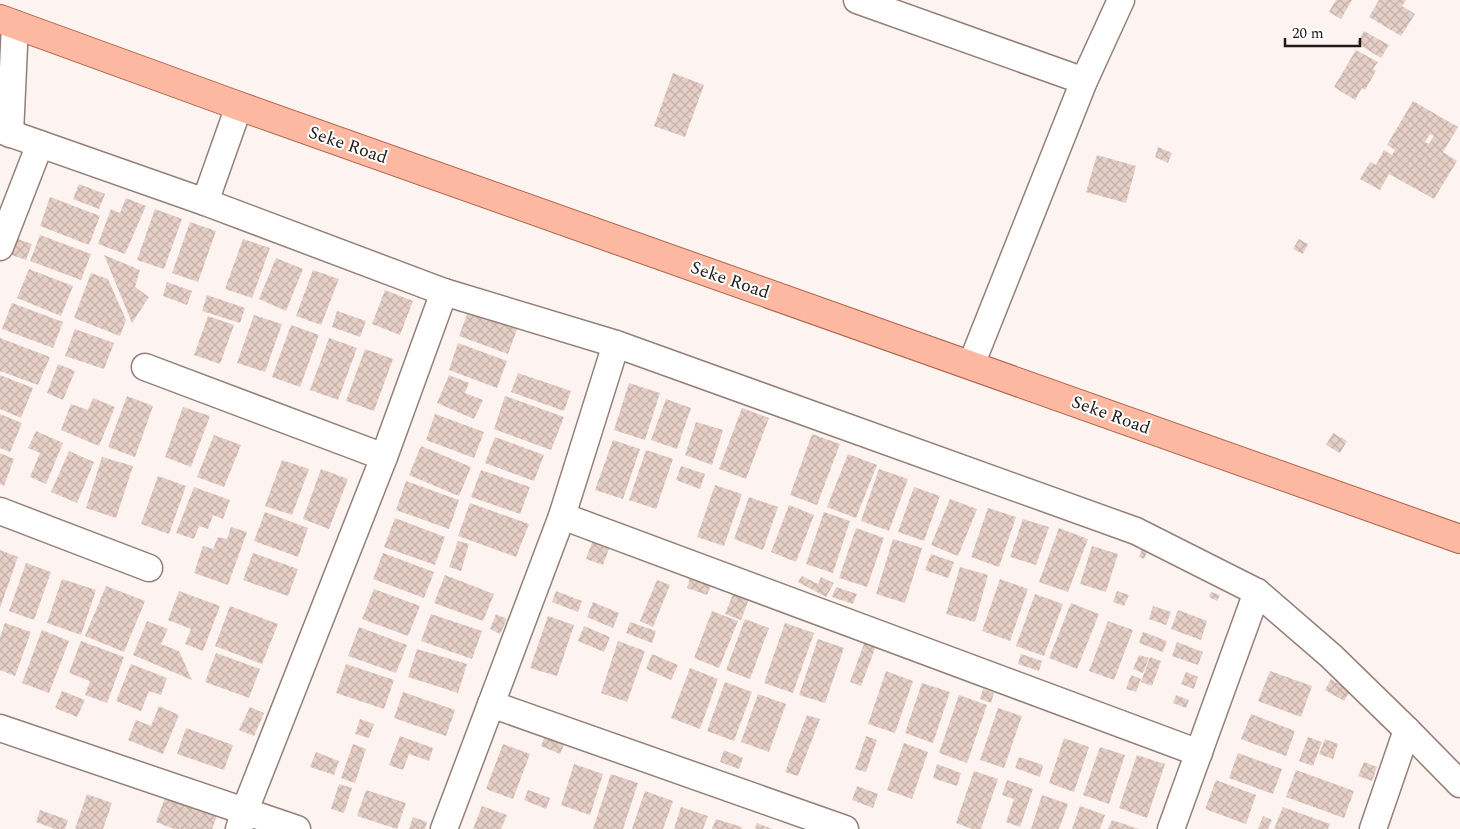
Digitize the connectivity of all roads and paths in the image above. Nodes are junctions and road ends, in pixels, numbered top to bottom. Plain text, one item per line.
1 (857, 0) edge
2 (1121, 0) edge
3 (7, 22) edge
4 (1084, 81) junction
5 (239, 106) junction
6 (5, 132) edge
7 (40, 144) junction
8 (205, 202) junction
9 (0, 247) edge
10 (444, 292) junction
11 (616, 344) junction
12 (971, 366) junction
13 (145, 367) dead end
14 (384, 457) junction
15 (0, 511) edge
16 (562, 516) junction
17 (1460, 539) edge
18 (149, 568) dead end
19 (1257, 592) junction
20 (491, 704) junction
21 (0, 728) edge
22 (1407, 730) junction
23 (1199, 753) junction
24 (1460, 784) edge
25 (242, 820) edge
26 (297, 829) edge
27 (444, 829) edge
28 (845, 829) edge
29 (1171, 829) edge
30 (1373, 829) edge

1 - 4 street
2 - 4 street
3 - 5 main road, Seke Road
3 - 6 street
4 - 12 street
5 - 8 street
5 - 12 main road, Seke Road
6 - 7 street
7 - 8 street
7 - 9 street
8 - 10 street
10 - 11 street
10 - 14 street
11 - 16 street
11 - 19 street
12 - 17 main road, Seke Road
13 - 14 street
14 - 25 street
15 - 18 street
16 - 20 street
16 - 23 street
19 - 22 street
19 - 23 street
20 - 27 street
20 - 28 street
21 - 25 street
22 - 24 street
22 - 30 street
23 - 29 street
25 - 26 street

